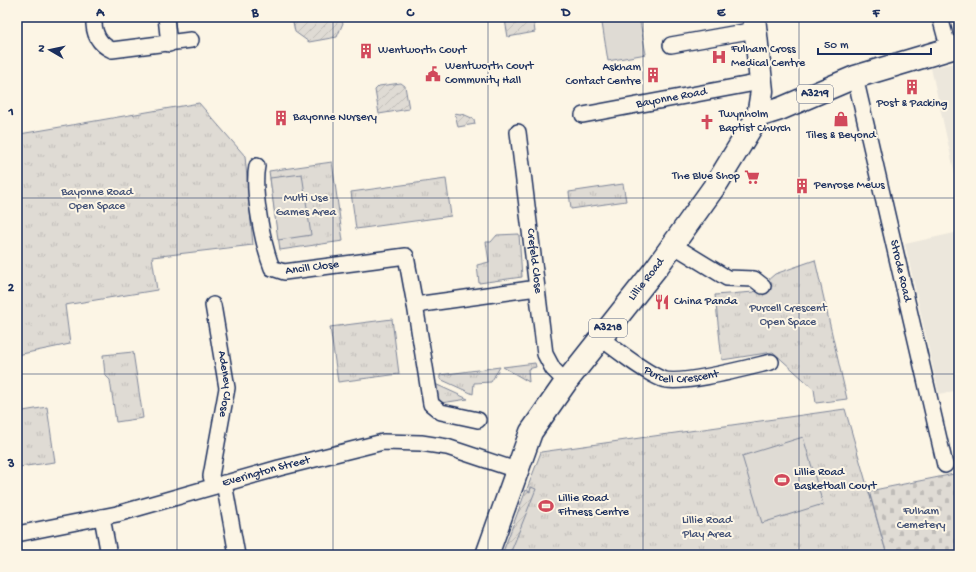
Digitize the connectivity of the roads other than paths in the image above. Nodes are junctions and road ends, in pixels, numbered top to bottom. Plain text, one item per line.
1 (94, 17) edge
2 (166, 17) edge
3 (940, 17) edge
4 (754, 23) edge
5 (191, 40) dead end
6 (170, 44) junction
7 (671, 44) dead end
8 (954, 48) edge
9 (855, 77) junction
10 (761, 82) junction
11 (583, 115) dead end
12 (758, 116) junction
13 (518, 132) dead end
14 (257, 166) dead end
15 (673, 244) junction
16 (763, 286) dead end
17 (538, 288) junction
18 (213, 304) dead end
19 (415, 304) junction
20 (600, 338) junction
21 (771, 362) dead end
22 (566, 382) junction
23 (478, 420) dead end
24 (945, 465) dead end
25 (516, 470) junction
26 (219, 484) junction
27 (102, 517) junction
28 (17, 534) edge
29 (109, 555) edge
30 (238, 555) edge
31 (487, 555) edge

1 - 6 street
2 - 6 street
3 - 8 street
4 - 7 street
4 - 10 main road, Lillie Road / A3218
5 - 6 street
8 - 9 main road, A3219
9 - 12 main road, A3219
9 - 24 street, Strode Road
10 - 11 street, Bayonne Road
10 - 12 main road, Lillie Road / A3218
12 - 15 main road, Lillie Road / A3218
13 - 17 street, Crefeld Close
14 - 19 street, Ancill Close
15 - 16 street
15 - 20 main road, Lillie Road / A3218
17 - 19 street
17 - 22 street, Crefeld Close
18 - 26 street, Adeney Close
19 - 23 street, Ancill Close
20 - 21 street, Purcell Crescent
20 - 22 main road, Lillie Road / A3218
22 - 25 main road, Lillie Road / A3218
25 - 26 street, Everington Street
25 - 31 main road, Lillie Road / A3218
26 - 27 street, Everington Street
26 - 30 street, Adeney Close
27 - 28 street, Everington Street
27 - 29 street

